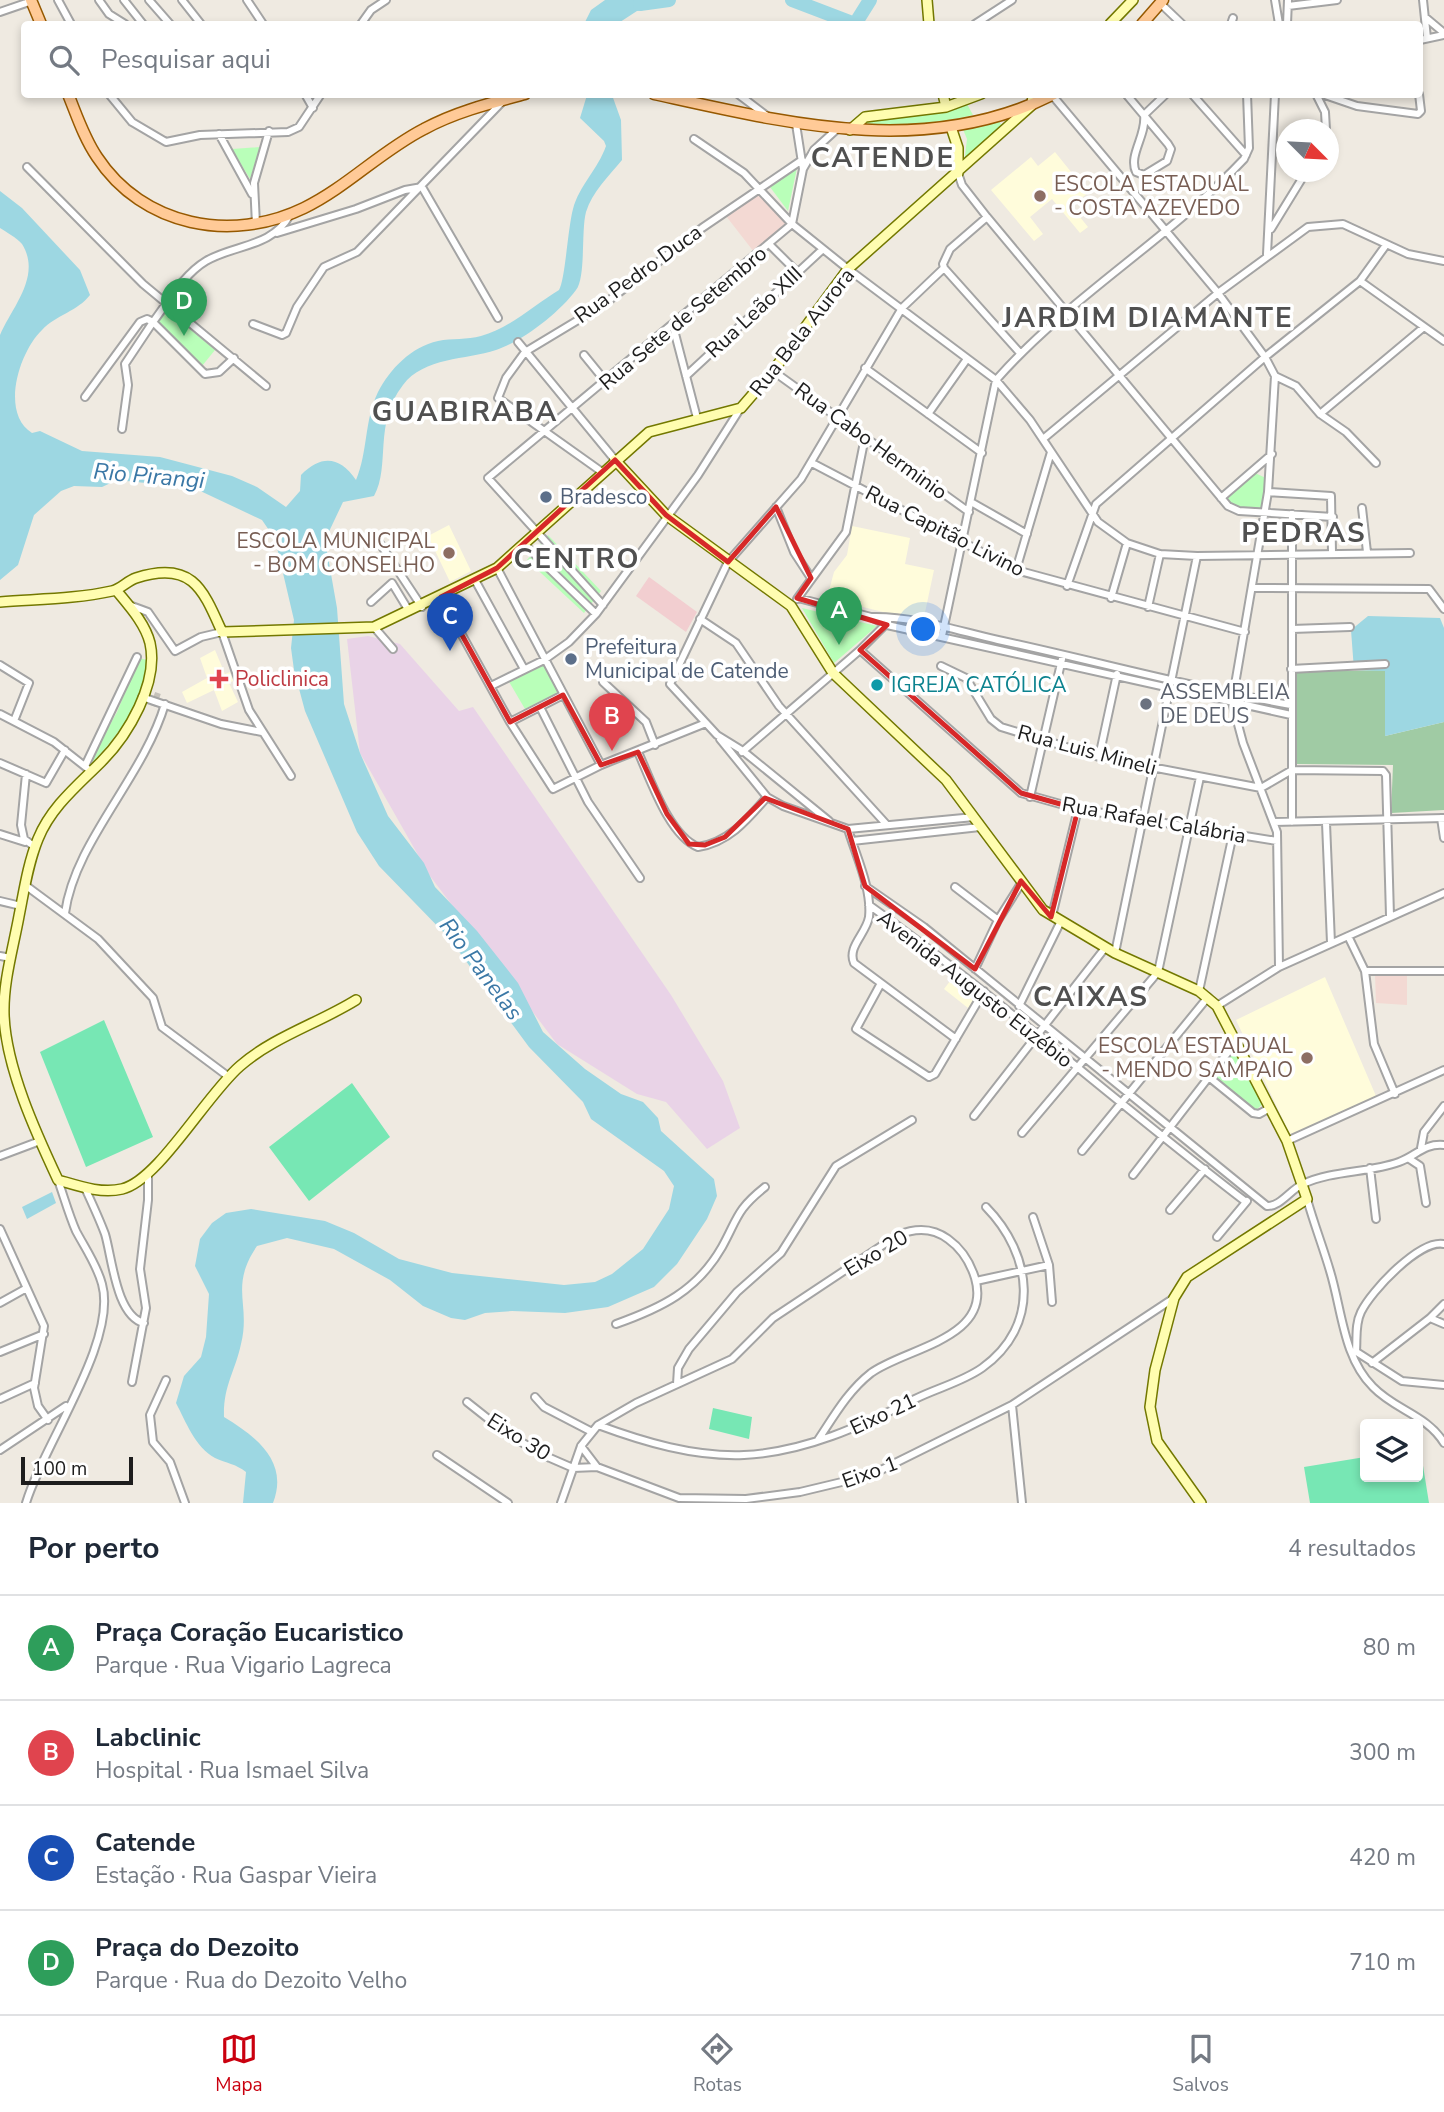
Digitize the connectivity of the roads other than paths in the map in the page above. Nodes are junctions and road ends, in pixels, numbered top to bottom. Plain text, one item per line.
1 (58, 0) edge
2 (99, 0) edge
3 (124, 0) edge
4 (149, 0) edge
5 (182, 0) edge
6 (247, 0) edge
7 (386, 0) edge
8 (927, 0) edge
9 (1012, 0) edge
10 (1133, 0) edge
11 (1275, 0) edge
12 (1337, 0) edge
13 (1423, 0) edge
14 (31, 1) edge
15 (1162, 2) edge
16 (1288, 3) edge
17 (0, 12) edge
18 (1425, 18) junction
19 (40, 21) edge
20 (69, 21) edge
21 (115, 21) edge
22 (141, 21) edge
23 (167, 21) edge
24 (199, 21) edge
25 (260, 21) edge
26 (363, 21) edge
27 (929, 21) edge
28 (980, 21) edge
29 (1114, 21) edge
30 (1145, 21) edge
31 (1179, 21) edge
32 (1279, 21) edge
33 (1287, 21) edge
34 (1444, 34) edge
35 (1423, 39) edge
36 (70, 98) edge
37 (113, 98) edge
38 (307, 98) edge
39 (319, 98) edge
40 (511, 98) edge
41 (673, 98) edge
42 (743, 98) edge
43 (944, 98) edge
44 (970, 98) edge
45 (1055, 98) edge
46 (1129, 98) edge
47 (1162, 98) edge
48 (1196, 98) edge
49 (1247, 98) edge
50 (1275, 98) edge
51 (1318, 98) edge
52 (1338, 98) edge
53 (1420, 98) edge
54 (504, 100) junction
55 (1033, 100) edge
56 (946, 107) junction
57 (313, 108) junction
58 (1144, 115) junction
59 (771, 119) junction
60 (1325, 119) edge
61 (796, 124) junction
62 (951, 127) junction
63 (837, 129) junction
64 (850, 130) junction
65 (269, 131) junction
66 (219, 134) junction
67 (694, 139) dead end
68 (1246, 155) junction
69 (802, 160) junction
70 (27, 167) dead end
71 (803, 169) junction
72 (958, 173) junction
73 (1300, 182) edge
74 (422, 187) junction
75 (760, 187) junction
76 (252, 194) junction
77 (291, 214) junction
78 (987, 217) junction
79 (257, 224) junction
80 (792, 224) junction
81 (1166, 231) junction
82 (1268, 233) junction
83 (274, 234) junction
84 (770, 245) junction
85 (1386, 246) junction
86 (823, 249) junction
87 (1268, 254) junction
88 (1444, 261) edge
89 (944, 268) junction
90 (848, 269) junction
91 (797, 272) junction
92 (1360, 281) junction
93 (1218, 293) junction
94 (167, 304) junction
95 (902, 308) junction
96 (1067, 312) junction
97 (498, 318) dead end
98 (153, 322) junction
99 (253, 324) dead end
100 (673, 326) junction
101 (1424, 327) junction
102 (1444, 341) edge
103 (518, 342) dead end
104 (525, 352) junction
105 (1020, 353) junction
106 (584, 355) dead end
107 (1265, 357) junction
108 (234, 358) junction
109 (967, 359) junction
110 (866, 368) junction
111 (773, 371) junction
112 (1120, 375) junction
113 (686, 376) junction
114 (1275, 376) junction
115 (996, 380) junction
116 (606, 382) junction
117 (266, 386) dead end
118 (85, 397) dead end
119 (741, 408) junction
120 (572, 410) junction
121 (928, 414) junction
122 (1321, 414) junction
123 (697, 418) junction
124 (837, 418) junction
125 (122, 429) dead end
126 (546, 432) junction
127 (865, 437) junction
128 (1173, 438) junction
129 (1042, 439) junction
130 (1051, 452) junction
131 (982, 453) junction
132 (1272, 454) junction
133 (615, 460) junction
134 (812, 463) junction
135 (1376, 463) dead end
136 (602, 472) junction
137 (856, 485) junction
138 (1268, 492) junction
139 (1221, 498) junction
140 (971, 502) junction
141 (776, 507) junction
142 (1363, 508) dead end
143 (1091, 511) junction
144 (969, 512) junction
145 (1265, 513) junction
146 (1292, 514) junction
147 (666, 515) junction
148 (1333, 517) junction
149 (536, 533) junction
150 (1027, 534) junction
151 (377, 540) dead end
152 (961, 542) junction
153 (1127, 543) junction
154 (524, 544) junction
155 (1332, 552) junction
156 (1367, 552) junction
157 (1291, 553) junction
158 (1410, 553) dead end
159 (1160, 554) junction
160 (1257, 554) junction
161 (1196, 556) junction
162 (728, 562) junction
163 (497, 569) junction
164 (1016, 570) junction
165 (811, 578) junction
166 (475, 580) junction
167 (1067, 586) junction
168 (1252, 588) junction
169 (1291, 589) junction
170 (116, 590) junction
171 (441, 597) junction
172 (798, 597) junction
173 (1111, 598) junction
174 (0, 602) edge
175 (371, 602) dead end
176 (603, 605) junction
177 (129, 606) junction
178 (790, 606) junction
179 (422, 607) junction
180 (1148, 607) junction
181 (1444, 609) edge
182 (409, 612) junction
183 (593, 617) junction
184 (871, 617) junction
185 (889, 617) junction
186 (1185, 617) junction
187 (700, 619) junction
188 (887, 625) junction
189 (374, 627) junction
190 (1350, 627) dead end
191 (944, 628) junction
192 (1292, 629) junction
193 (222, 632) junction
194 (1245, 632) junction
195 (942, 636) junction
196 (393, 649) dead end
197 (860, 650) junction
198 (136, 657) dead end
199 (1062, 658) junction
200 (544, 660) junction
201 (1385, 664) dead end
202 (0, 665) edge
203 (941, 666) dead end
204 (1291, 669) junction
205 (524, 670) junction
206 (1117, 672) junction
207 (833, 673) junction
208 (603, 682) dead end
209 (1170, 684) junction
210 (491, 686) junction
211 (563, 695) junction
212 (142, 697) junction
213 (1233, 699) junction
214 (164, 704) junction
215 (1291, 705) junction
216 (540, 707) junction
217 (0, 713) edge
218 (786, 714) junction
219 (1291, 715) junction
220 (15, 720) junction
221 (510, 722) junction
222 (706, 723) junction
223 (262, 732) junction
224 (717, 735) junction
225 (1043, 738) junction
226 (655, 745) junction
227 (65, 750) junction
228 (743, 751) junction
229 (638, 752) junction
230 (1099, 757) junction
231 (735, 758) junction
232 (0, 763) edge
233 (601, 765) junction
234 (1153, 768) junction
235 (87, 769) junction
236 (1292, 770) junction
237 (26, 775) junction
238 (291, 776) dead end
239 (1200, 777) junction
240 (575, 778) junction
241 (1262, 788) junction
242 (766, 797) junction
243 (1030, 797) junction
244 (1078, 809) junction
245 (974, 817) junction
246 (1141, 818) junction
247 (1443, 818) edge
248 (1387, 820) junction
249 (829, 821) junction
250 (1274, 822) junction
251 (1292, 822) junction
252 (1326, 823) junction
253 (887, 825) junction
254 (1191, 825) junction
255 (980, 827) junction
256 (848, 830) junction
257 (0, 834) edge
258 (1233, 834) junction
259 (1444, 838) edge
260 (852, 841) junction
261 (1277, 841) junction
262 (31, 845) junction
263 (640, 878) dead end
264 (1021, 882) junction
265 (25, 885) junction
266 (865, 886) junction
267 (955, 887) dead end
268 (1444, 894) edge
269 (0, 901) edge
270 (869, 905) junction
271 (21, 906) junction
272 (65, 913) junction
273 (1390, 916) junction
274 (1051, 917) junction
275 (998, 920) junction
276 (1060, 923) junction
277 (1348, 936) junction
278 (1331, 943) junction
279 (1105, 948) junction
280 (1115, 953) junction
281 (0, 956) edge
282 (10, 958) junction
283 (1279, 967) junction
284 (975, 968) junction
285 (1365, 971) junction
286 (1444, 971) edge
287 (1158, 972) junction
288 (880, 985) junction
289 (984, 991) junction
290 (1199, 991) junction
291 (1208, 998) junction
292 (356, 1000) dead end
293 (1019, 1006) junction
294 (1217, 1006) junction
295 (1044, 1026) junction
296 (1036, 1036) junction
297 (956, 1039) junction
298 (1237, 1041) junction
299 (1086, 1061) junction
300 (1078, 1070) junction
301 (1444, 1070) edge
302 (229, 1077) junction
303 (1210, 1077) junction
304 (1129, 1094) junction
305 (1395, 1094) junction
306 (1121, 1102) junction
307 (1444, 1106) edge
308 (1270, 1108) junction
309 (974, 1116) dead end
310 (912, 1120) dead end
311 (1170, 1129) junction
312 (1022, 1133) dead end
313 (1164, 1136) junction
314 (40, 1141) junction
315 (1287, 1141) junction
316 (1444, 1144) edge
317 (1421, 1149) junction
318 (1082, 1151) dead end
319 (0, 1156) edge
320 (1408, 1158) junction
321 (1212, 1162) junction
322 (1370, 1168) junction
323 (1204, 1171) junction
324 (1133, 1175) dead end
325 (148, 1176) junction
326 (58, 1181) junction
327 (1303, 1184) junction
328 (85, 1187) junction
329 (765, 1187) dead end
330 (1252, 1195) junction
331 (1307, 1199) junction
332 (1246, 1202) junction
333 (1426, 1203) dead end
334 (986, 1207) dead end
335 (1170, 1210) dead end
336 (1034, 1217) dead end
337 (1376, 1219) dead end
338 (0, 1230) edge
339 (1217, 1237) dead end
340 (1440, 1243) edge
341 (8, 1247) junction
342 (0, 1251) edge
343 (1049, 1265) junction
344 (1024, 1272) junction
345 (976, 1281) junction
346 (25, 1289) junction
347 (1174, 1298) junction
348 (1052, 1302) dead end
349 (0, 1303) edge
350 (1444, 1304) edge
351 (1430, 1318) junction
352 (144, 1323) junction
353 (616, 1324) dead end
354 (1444, 1324) edge
355 (44, 1334) junction
356 (1353, 1351) junction
357 (0, 1352) edge
358 (1372, 1363) junction
359 (166, 1380) dead end
360 (132, 1382) dead end
361 (35, 1383) junction
362 (677, 1384) junction
363 (1444, 1385) edge
364 (535, 1397) dead end
365 (0, 1399) edge
366 (467, 1402) dead end
367 (68, 1405) junction
368 (1012, 1405) junction
369 (48, 1420) junction
370 (598, 1425) junction
371 (592, 1432) junction
372 (818, 1440) junction
373 (1444, 1443) edge
374 (581, 1446) junction
375 (0, 1450) edge
376 (437, 1454) dead end
377 (597, 1467) junction
378 (573, 1468) junction
379 (26, 1503) edge
380 (185, 1503) edge
381 (508, 1503) edge
382 (561, 1503) edge
383 (1022, 1503) edge
384 (1200, 1503) edge

1 - 20 street
2 - 21 street
3 - 22 street
4 - 23 street
5 - 24 street
6 - 25 street
7 - 26 street
8 - 27 street
9 - 28 street
10 - 29 street
11 - 32 street
12 - 16 street
13 - 18 street
14 - 17 street
14 - 19 main road
15 - 30 main road
15 - 31 street
16 - 33 street
18 - 34 street
18 - 35 street
34 - 35 street
36 - 79 main road
37 - 66 street
38 - 57 street
39 - 57 street
40 - 54 main road
41 - 59 main road
42 - 59 street
43 - 56 street
44 - 56 street
45 - 81 street
46 - 58 street
47 - 58 street
48 - 68 street
49 - 68 street
50 - 82 street
51 - 60 street
52 - 53 street
54 - 74 street
54 - 77 main road
55 - 62 main road
55 - 72 street, Rua Bela Aurora
56 - 64 street
57 - 65 street
58 - 58 street
59 - 61 main road
61 - 63 main road
61 - 69 street
62 - 64 main road
62 - 72 street
63 - 64 main road
63 - 71 street
65 - 66 street
65 - 76 street
66 - 76 street
67 - 75 street
68 - 81 street
69 - 71 street
69 - 75 street, Rua Pedro Duca
70 - 94 street
71 - 80 street
72 - 78 street
72 - 90 street, Rua Bela Aurora
73 - 82 street
74 - 83 street
74 - 97 street
74 - 99 street
75 - 80 street
75 - 104 street, Rua Pedro Duca
76 - 79 street
77 - 79 main road
77 - 83 street
78 - 89 street
78 - 96 street
80 - 84 street, Rua Sete de Setembro
80 - 86 street
81 - 93 street
81 - 96 street
82 - 87 street
83 - 94 street
84 - 91 street
84 - 100 street, Rua Sete de Setembro
85 - 87 street
85 - 88 street
85 - 92 street
86 - 90 street
86 - 91 street, Rua Leão XIII
87 - 93 street
89 - 95 street
89 - 105 street
90 - 95 street
90 - 111 street, Rua Bela Aurora
91 - 113 street, Rua Leão XIII
92 - 101 street
92 - 107 street
93 - 107 street
93 - 112 street
94 - 98 street
94 - 108 street
95 - 109 street
95 - 110 street
96 - 105 street
96 - 112 street
98 - 108 street
98 - 118 street
98 - 125 street
100 - 113 street
100 - 116 street, Rua Sete de Setembro
101 - 102 street
101 - 122 street
103 - 104 street
104 - 120 street
104 - 126 street, Rua Pedro Duca
105 - 115 street
106 - 116 street
107 - 114 street
107 - 128 street
108 - 117 street
109 - 115 street
109 - 121 street
110 - 121 street
110 - 124 street
111 - 119 street, Rua Bela Aurora
111 - 124 street, Rua Cabo Herminio
112 - 128 street
112 - 129 street
113 - 123 street
114 - 122 street
114 - 132 street
115 - 129 street
115 - 131 street
116 - 120 street, Rua Sete de Setembro
119 - 123 street, Rua Bela Aurora
119 - 147 street
120 - 126 street, Rua Sete de Setembro
120 - 133 street
121 - 131 street
122 - 135 street
123 - 133 street, Rua Bela Aurora
124 - 127 street, Rua Cabo Herminio
124 - 134 street
126 - 136 street
126 - 149 street, Rua Sete de Setembro
127 - 137 street
127 - 144 street, Rua Cabo Herminio
128 - 139 street
128 - 143 street
129 - 130 street
130 - 143 street
130 - 150 street
131 - 140 street
132 - 138 street
132 - 139 street
133 - 136 street, Rua Bela Aurora
133 - 147 street
134 - 137 street, Rua Capitão Livino
134 - 141 street
136 - 149 street, Rua Bela Aurora
137 - 152 street, Rua Capitão Livino
137 - 165 street
138 - 145 street
138 - 148 street
139 - 145 street
140 - 144 street
140 - 150 street
141 - 162 street
141 - 165 street
142 - 156 street
143 - 153 street
143 - 167 street
144 - 152 street
145 - 146 street
145 - 160 street
146 - 148 street
146 - 157 street
147 - 162 street
147 - 176 street
148 - 155 street
149 - 154 street, Rua Bela Aurora
149 - 176 street
150 - 164 street
151 - 179 street
152 - 164 street, Rua Capitão Livino
152 - 191 street
153 - 159 street
153 - 173 street
154 - 163 street, Rua Bela Aurora
154 - 183 street
155 - 156 street
155 - 157 street
156 - 158 street
157 - 160 street
157 - 169 street
159 - 161 street
159 - 180 street
160 - 161 street
160 - 168 street
161 - 186 street
162 - 178 street
162 - 187 street
163 - 166 street, Rua Bela Aurora
163 - 200 street
164 - 167 street, Rua Capitão Livino
165 - 172 street
166 - 171 street, Rua Bela Aurora
166 - 205 street
167 - 173 street, Rua Capitão Livino
168 - 169 street
168 - 194 street
169 - 181 street
169 - 192 street
170 - 174 street
170 - 177 street
170 - 193 street
171 - 179 street, Rua Bela Aurora
171 - 210 street
172 - 178 street
172 - 184 street
173 - 180 street, Rua Capitão Livino
175 - 182 street
176 - 183 street
177 - 193 street
177 - 212 street
178 - 207 street
179 - 182 street, Rua Bela Aurora
180 - 186 street, Rua Capitão Livino
182 - 189 street, Rua Bela Aurora
183 - 200 street
184 - 185 street
184 - 188 street
185 - 188 street
185 - 191 street
186 - 194 street, Rua Capitão Livino
186 - 209 street
187 - 218 street
187 - 222 street
188 - 195 street
188 - 197 street
189 - 193 street, Rua Bela Aurora
189 - 196 street
190 - 192 street
191 - 195 street
191 - 199 street
192 - 204 street
193 - 223 street
194 - 213 street
195 - 199 street
197 - 207 street
197 - 243 street
198 - 235 street
199 - 206 street
199 - 225 street
200 - 205 street
200 - 211 street
201 - 204 street
202 - 220 street
203 - 225 street, Rua Luis Mineli
204 - 215 street
205 - 210 street
206 - 209 street
206 - 230 street
207 - 218 street
207 - 245 street
208 - 226 street
209 - 213 street
209 - 234 street
210 - 221 street
211 - 216 street
211 - 233 street
212 - 214 street
212 - 235 street
213 - 215 street
213 - 219 street
213 - 241 street
214 - 223 street
214 - 272 street
215 - 219 street
216 - 221 street
216 - 240 street
217 - 220 street
218 - 228 street
218 - 253 street
219 - 236 street
220 - 227 street
221 - 240 street
222 - 224 street
222 - 226 street
223 - 238 street
224 - 228 street
224 - 231 street
225 - 230 street, Rua Luis Mineli
225 - 243 street
226 - 229 street
227 - 235 street
227 - 237 street
228 - 231 street
228 - 249 street
229 - 233 street
229 - 242 street
230 - 234 street, Rua Luis Mineli
231 - 242 street
232 - 237 street
233 - 240 street
234 - 239 street, Rua Luis Mineli
234 - 246 street
235 - 262 street
236 - 241 street
236 - 248 street
236 - 251 street
237 - 262 street
239 - 241 street, Rua Luis Mineli
239 - 254 street
240 - 263 street
241 - 250 street
242 - 249 street
243 - 244 street, Rua Rafael Calábria
244 - 246 street, Rua Rafael Calábria
244 - 274 street
245 - 253 street
245 - 255 street
246 - 254 street, Rua Rafael Calábria
246 - 280 street
247 - 248 street
247 - 259 street
248 - 252 street
248 - 273 street
249 - 256 street
250 - 251 street
250 - 261 street
251 - 252 street
252 - 278 street
253 - 256 street
254 - 258 street, Rua Rafael Calábria
254 - 287 street
255 - 260 street
255 - 264 street
256 - 260 street
257 - 262 street
258 - 261 street, Rua Rafael Calábria
258 - 290 street
260 - 266 street
261 - 283 street
262 - 265 street
264 - 274 street
264 - 275 street
265 - 271 street
265 - 272 street
266 - 270 street
266 - 284 street, Avenida Augusto Euzébio
267 - 275 street
268 - 273 street
269 - 271 street
270 - 288 street
270 - 289 street, Avenida Augusto Euzébio
271 - 282 street
272 - 302 street
273 - 277 street
274 - 276 street
275 - 284 street
276 - 279 street
276 - 293 street
277 - 278 street
277 - 285 street
278 - 283 street
279 - 280 street
279 - 295 street
280 - 287 street
281 - 282 street
282 - 314 street
283 - 294 street
284 - 293 street, Avenida Augusto Euzébio
285 - 286 street
285 - 305 street
287 - 290 street
287 - 299 street
288 - 297 street
288 - 297 street
289 - 296 street, Avenida Augusto Euzébio
289 - 297 street
290 - 291 street
291 - 294 street
291 - 304 street
292 - 302 street
293 - 295 street, Avenida Augusto Euzébio
294 - 298 street
295 - 296 street
295 - 299 street, Avenida Augusto Euzébio
296 - 300 street, Avenida Augusto Euzébio
296 - 309 street
298 - 303 street
298 - 308 street
299 - 300 street
299 - 304 street, Avenida Augusto Euzébio
300 - 306 street, Avenida Augusto Euzébio
300 - 312 street
301 - 305 street
302 - 325 street
303 - 308 street
303 - 311 street
304 - 306 street
304 - 311 street, Avenida Augusto Euzébio
305 - 315 street
306 - 313 street, Avenida Augusto Euzébio
306 - 318 street
307 - 317 street
308 - 315 street
310 - 362 street
311 - 313 street
311 - 321 street, Avenida Augusto Euzébio
313 - 323 street, Avenida Augusto Euzébio
313 - 324 street
314 - 319 street
314 - 326 street
315 - 327 street
316 - 317 street
317 - 320 street
320 - 322 street
320 - 333 street
321 - 323 street
321 - 330 street, Avenida Augusto Euzébio
322 - 327 street
322 - 337 street
323 - 332 street, Avenida Augusto Euzébio
323 - 335 street
325 - 328 street
325 - 352 street
326 - 328 street
326 - 367 street
327 - 330 street, Avenida Augusto Euzébio
327 - 331 street
328 - 352 street
329 - 353 street
330 - 332 street
331 - 347 street
331 - 356 street
332 - 339 street
334 - 344 street, Eixo 21
336 - 343 street
338 - 341 street
340 - 356 street
341 - 342 street
341 - 346 street
343 - 344 street
343 - 348 street
344 - 345 street
344 - 372 street, Eixo 21
345 - 362 street, Eixo 20
345 - 372 street
346 - 349 street
346 - 355 street
347 - 368 street, Eixo 1
347 - 384 street
350 - 351 street
351 - 354 street
351 - 358 street
352 - 360 street
355 - 357 street
355 - 361 street
356 - 358 street
356 - 373 street
358 - 363 street
359 - 380 street
361 - 365 street
361 - 369 street
362 - 370 street, Eixo 20
364 - 371 street
366 - 378 street, Eixo 30
367 - 369 street
367 - 379 street
368 - 377 street, Eixo 1
368 - 383 street
369 - 375 street
370 - 371 street
370 - 372 street, Eixo 21
371 - 374 street
374 - 377 street
374 - 378 street
376 - 381 street
377 - 378 street
378 - 382 street

